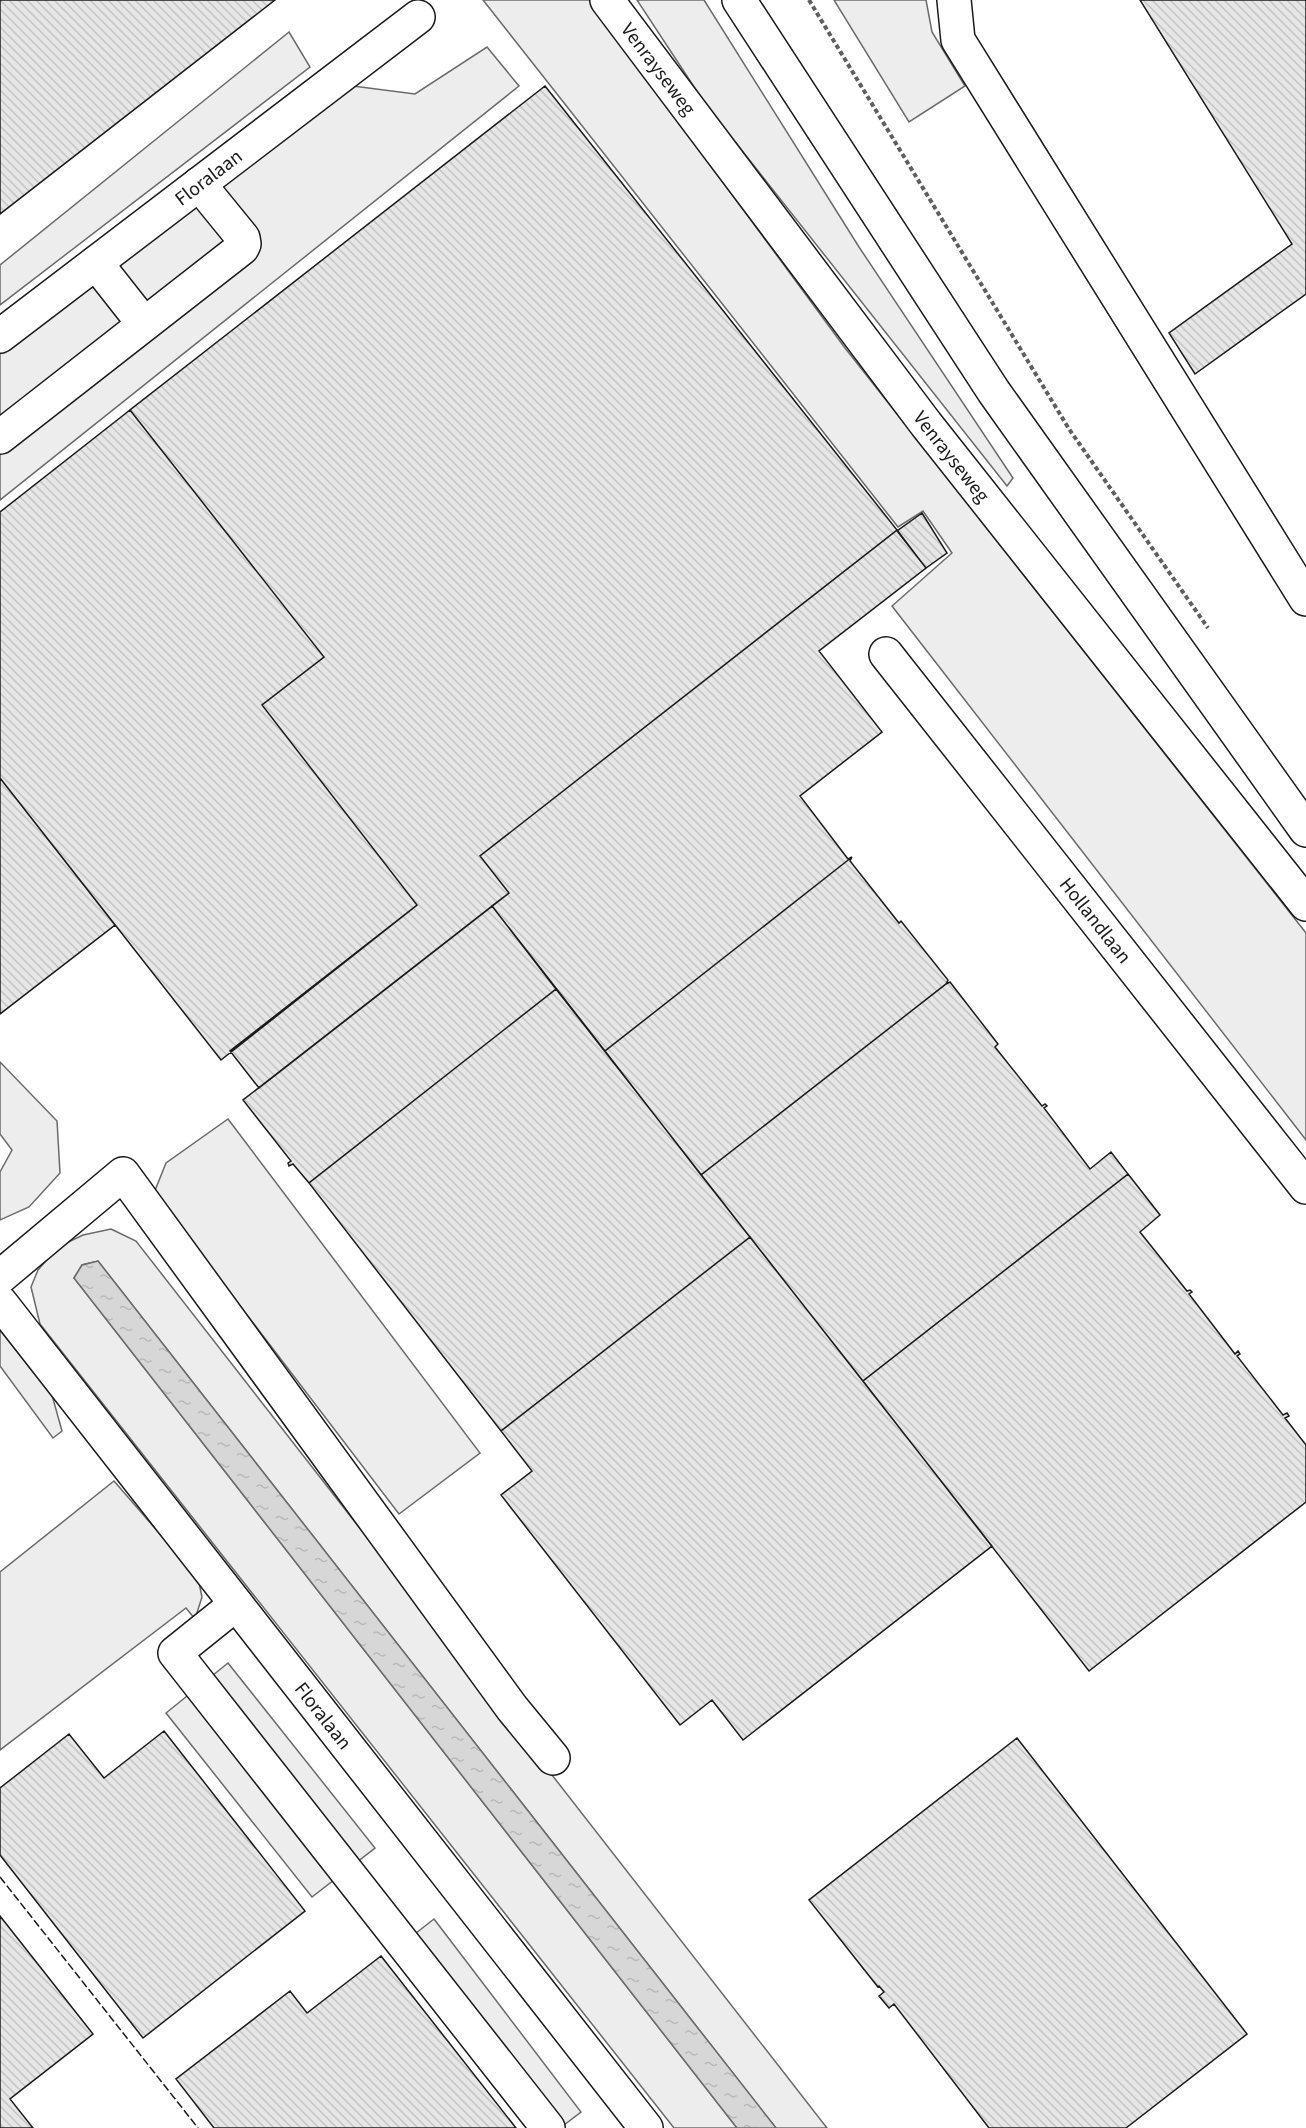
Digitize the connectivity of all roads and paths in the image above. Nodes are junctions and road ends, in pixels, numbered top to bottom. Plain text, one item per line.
1 (607, 0) edge
2 (739, 0) edge
3 (809, 0) edge
4 (954, 0) edge
5 (418, 17) dead end
6 (198, 184) junction
7 (96, 263) junction
8 (144, 324) junction
9 (0, 336) edge
10 (0, 437) edge
11 (1306, 599) edge
12 (1213, 635) dead end
13 (886, 654) dead end
14 (1306, 830) edge
15 (1306, 904) edge
16 (1306, 1187) edge
17 (0, 1277) edge
18 (0, 1302) edge
19 (236, 1604) junction
20 (553, 1758) dead end
21 (633, 2124) edge
22 (548, 2128) edge

1 - 15 street, Venrayseweg
2 - 14 street
3 - 12 path
4 - 11 street
5 - 6 street, Floralaan
6 - 7 street, Floralaan
6 - 8 street
7 - 8 street
7 - 9 street, Floralaan
8 - 10 street
13 - 16 street, Hollandlaan
17 - 20 street
18 - 19 street, Floralaan
19 - 21 street, Floralaan
19 - 22 street

